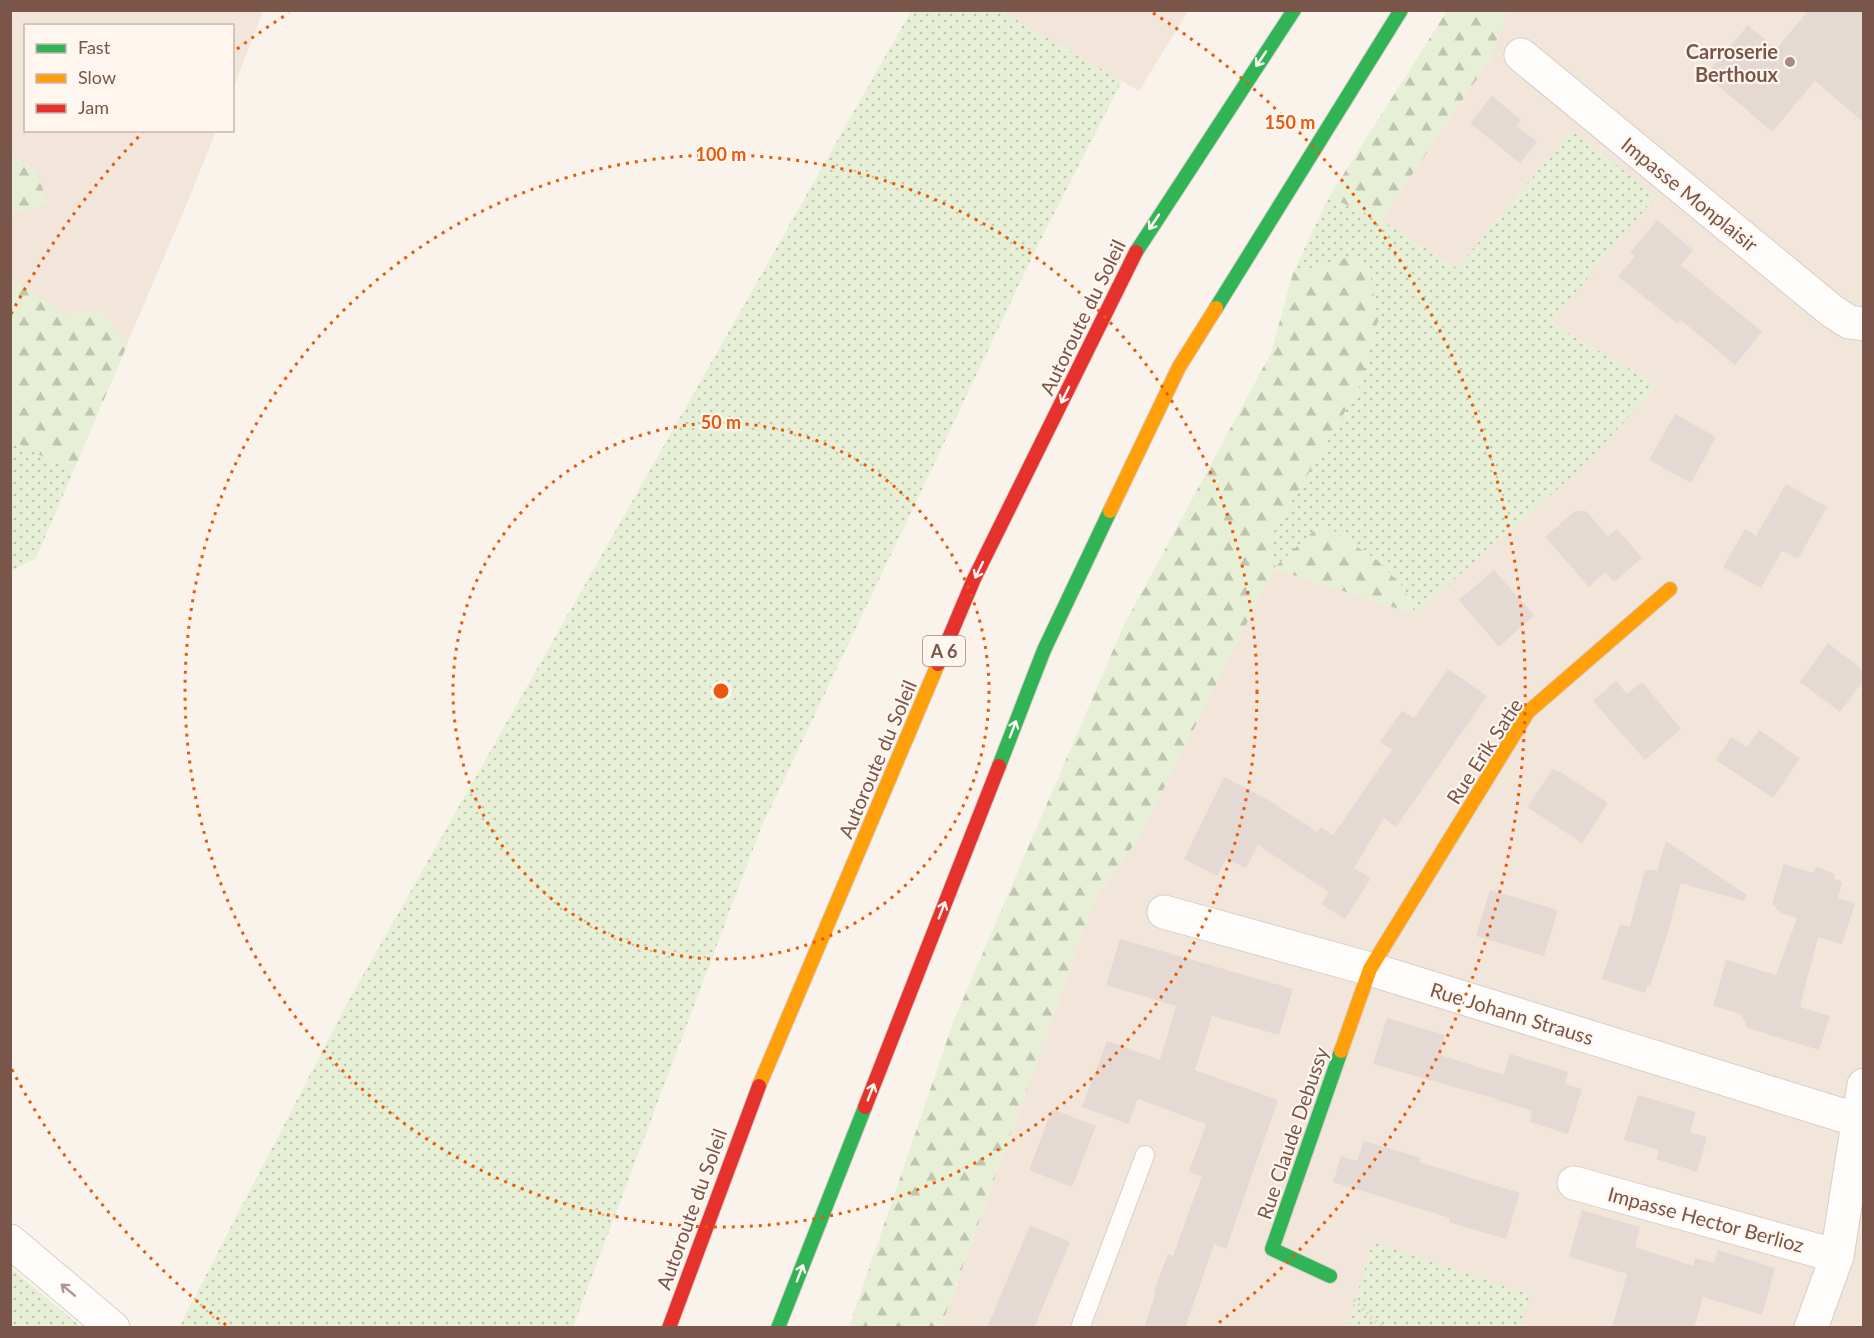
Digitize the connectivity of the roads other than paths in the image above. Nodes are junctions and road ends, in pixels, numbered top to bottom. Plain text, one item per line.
1 (1294, 10) edge
2 (1401, 10) edge
3 (1521, 55) dead end
4 (1863, 324) edge
5 (1670, 589) dead end
6 (1164, 912) dead end
7 (1370, 969) junction
8 (1863, 1085) edge
9 (1861, 1121) edge
10 (1145, 1155) dead end
11 (1574, 1183) dead end
12 (10, 1241) edge
13 (1837, 1256) junction
14 (1330, 1276) dead end
15 (113, 1328) edge
16 (669, 1328) edge
17 (778, 1328) edge
18 (1080, 1328) edge
19 (1811, 1328) edge

1 -> 16 main road, Autoroute du Soleil / A 6
17 -> 2 main road
3 - 4 street, Impasse Monplaisir
5 - 7 main road, Rue Erik Satie
6 - 7 street, Rue Johann Strauss
7 - 9 street, Rue Johann Strauss
7 - 14 main road, Rue Claude Debussy
8 - 9 street
9 - 13 street
10 - 18 lane
11 - 13 street, Impasse Hector Berlioz
15 -> 12 street
13 - 19 street

